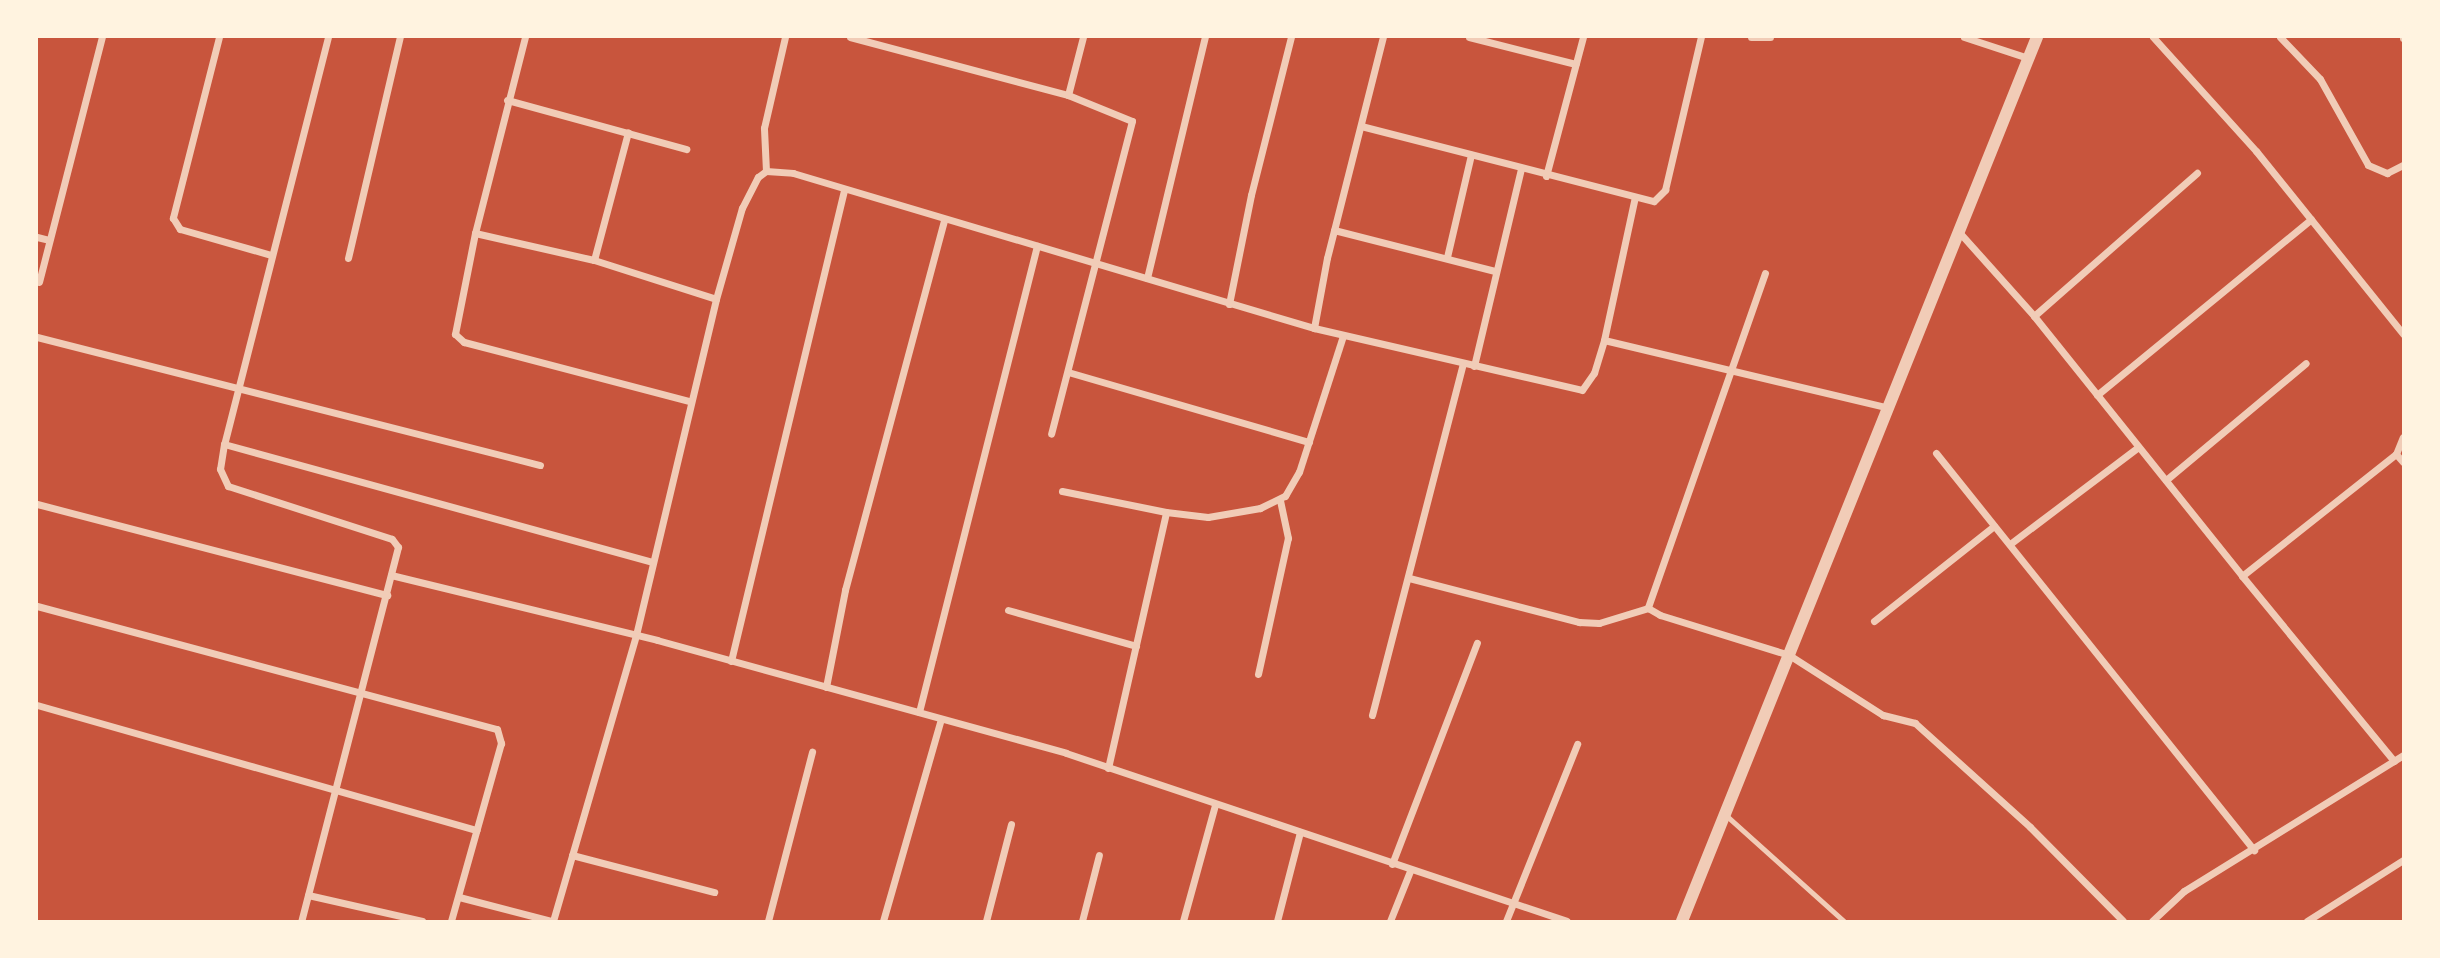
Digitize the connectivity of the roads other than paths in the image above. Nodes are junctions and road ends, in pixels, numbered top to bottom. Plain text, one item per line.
1 (102, 37) edge
2 (219, 37) edge
3 (328, 37) edge
4 (400, 37) edge
5 (525, 37) edge
6 (785, 37) edge
7 (850, 37) edge
8 (1083, 37) edge
9 (1205, 37) edge
10 (1291, 37) edge
11 (1383, 37) edge
12 (1469, 37) edge
13 (1583, 37) edge
14 (1701, 37) edge
15 (1751, 37) edge
16 (1770, 37) edge
17 (1965, 37) edge
18 (2037, 37) edge
19 (2152, 37) edge
20 (2280, 37) edge
21 (2028, 58) junction
22 (1576, 64) junction
23 (1068, 96) junction
24 (507, 100) junction
25 (1361, 126) junction
26 (628, 132) junction
27 (686, 149) dead end
28 (1471, 155) junction
29 (2403, 165) edge
30 (1521, 169) junction
31 (766, 171) junction
32 (2197, 173) dead end
33 (1546, 176) junction
34 (844, 189) junction
35 (1635, 197) junction
36 (2311, 219) junction
37 (944, 221) junction
38 (1334, 230) junction
39 (1959, 232) junction
40 (475, 233) junction
41 (37, 237) edge
42 (49, 240) junction
43 (1037, 246) junction
44 (271, 255) junction
45 (1447, 257) junction
46 (348, 258) dead end
47 (594, 260) junction
48 (1097, 262) junction
49 (1495, 271) junction
50 (1765, 273) dead end
51 (1147, 278) junction
52 (38, 282) dead end
53 (716, 299) junction
54 (1229, 303) junction
55 (2034, 316) junction
56 (1314, 328) junction
57 (2403, 334) edge
58 (1343, 336) junction
59 (37, 337) edge
60 (1604, 340) junction
61 (2306, 363) dead end
62 (1463, 364) junction
63 (1474, 366) junction
64 (1068, 372) junction
65 (1734, 372) junction
66 (239, 386) junction
67 (2097, 395) junction
68 (689, 401) junction
69 (1889, 408) junction
70 (1051, 434) dead end
71 (2403, 437) edge
72 (1309, 442) junction
73 (224, 444) junction
74 (2137, 448) junction
75 (1936, 453) dead end
76 (2396, 454) junction
77 (2403, 462) edge
78 (540, 465) dead end
79 (2166, 480) junction
80 (1062, 491) dead end
81 (1280, 500) junction
82 (37, 504) edge
83 (1166, 512) junction
84 (1994, 526) junction
85 (2010, 544) junction
86 (651, 562) junction
87 (391, 575) junction
88 (2242, 576) junction
89 (1409, 578) junction
90 (387, 595) junction
91 (37, 606) edge
92 (1648, 607) junction
93 (1008, 610) dead end
94 (1874, 621) dead end
95 (636, 635) junction
96 (1477, 643) dead end
97 (1136, 646) junction
98 (1789, 655) junction
99 (731, 661) junction
100 (1258, 674) dead end
101 (826, 687) junction
102 (363, 691) junction
103 (37, 705) edge
104 (919, 712) junction
105 (1372, 715) dead end
106 (941, 719) junction
107 (1577, 744) dead end
108 (812, 752) dead end
109 (2403, 755) edge
110 (2393, 761) junction
111 (1108, 768) junction
112 (336, 791) junction
113 (1215, 805) junction
114 (1725, 815) junction
115 (1011, 824) dead end
116 (477, 830) junction
117 (1300, 832) junction
118 (2254, 850) junction
119 (572, 855) junction
120 (1099, 855) dead end
121 (2403, 860) edge
122 (1392, 864) junction
123 (1410, 871) junction
124 (714, 892) dead end
125 (308, 895) junction
126 (459, 897) junction
127 (1513, 904) junction
128 (301, 921) edge
129 (422, 921) edge
130 (452, 921) edge
131 (553, 921) edge
132 (768, 921) edge
133 (883, 921) edge
134 (986, 921) edge
135 (1082, 921) edge
136 (1183, 921) edge
137 (1277, 921) edge
138 (1390, 921) edge
139 (1506, 921) edge
140 (1567, 921) edge
141 (1682, 921) edge
142 (1844, 921) edge
143 (2123, 921) edge
144 (2151, 921) edge
145 (2306, 921) edge

1 - 42 street
2 - 44 street
3 - 44 street
4 - 46 street
5 - 24 street
6 - 31 street
7 - 23 street
8 - 23 street
9 - 51 street
10 - 54 street
11 - 25 street
12 - 22 street
13 - 22 street
14 - 35 street
15 - 16 street
17 - 21 street
18 - 21 street
19 - 36 street
20 - 29 street
21 - 39 street
22 - 33 street
23 - 48 street
24 - 26 street
24 - 40 street
25 - 28 street
25 - 38 street
26 - 27 street
26 - 47 street
28 - 30 street
28 - 45 street
30 - 33 street
30 - 49 street
31 - 34 street
31 - 53 street
32 - 55 street
33 - 35 street
34 - 37 street
34 - 99 street
35 - 60 street
36 - 57 street
36 - 67 street
37 - 43 street
37 - 101 street
38 - 45 street
38 - 56 street
39 - 55 street
39 - 69 street
40 - 47 street
40 - 68 street
41 - 42 street
42 - 52 street
43 - 48 street
43 - 104 street
44 - 66 street
45 - 49 street
47 - 53 street
48 - 51 street
48 - 64 street
49 - 63 street
50 - 65 street
51 - 54 street
53 - 68 street
54 - 56 street
55 - 67 street
56 - 58 street
58 - 62 street
58 - 72 street
59 - 66 street
60 - 63 street
60 - 65 street
61 - 79 street
62 - 63 street
62 - 89 street
64 - 70 street
64 - 72 street
65 - 69 street
65 - 92 street
66 - 73 street
66 - 78 street
67 - 74 street
68 - 86 street
69 - 98 street
71 - 76 street
72 - 81 street
73 - 86 street
73 - 87 street
74 - 79 street
74 - 85 street
75 - 84 street
76 - 77 street
76 - 88 street
79 - 88 street
80 - 83 street
81 - 83 street
81 - 100 street
82 - 90 street
83 - 97 street
84 - 85 street
84 - 94 street
85 - 118 street
86 - 95 street
87 - 90 street
87 - 95 street
88 - 110 street
89 - 92 street
89 - 105 street
90 - 102 street
91 - 102 street
92 - 98 street
93 - 97 street
95 - 99 street
95 - 119 street
96 - 122 street
97 - 111 street
98 - 114 street
98 - 143 street
99 - 101 street
101 - 104 street
102 - 112 street
102 - 116 street
103 - 112 street
104 - 106 street
106 - 111 street
106 - 133 street
107 - 127 street
108 - 132 street
109 - 110 street
110 - 118 street
111 - 113 street
112 - 116 street
112 - 125 street
113 - 117 street
113 - 136 street
114 - 141 street
114 - 142 lane
115 - 134 street
116 - 126 street
117 - 122 street
117 - 137 street
118 - 144 street
119 - 124 street
119 - 131 street
120 - 135 street
121 - 145 street
122 - 123 street
123 - 127 street
123 - 138 street
125 - 128 street
125 - 129 street
126 - 130 street
126 - 131 street
127 - 139 street
127 - 140 street

